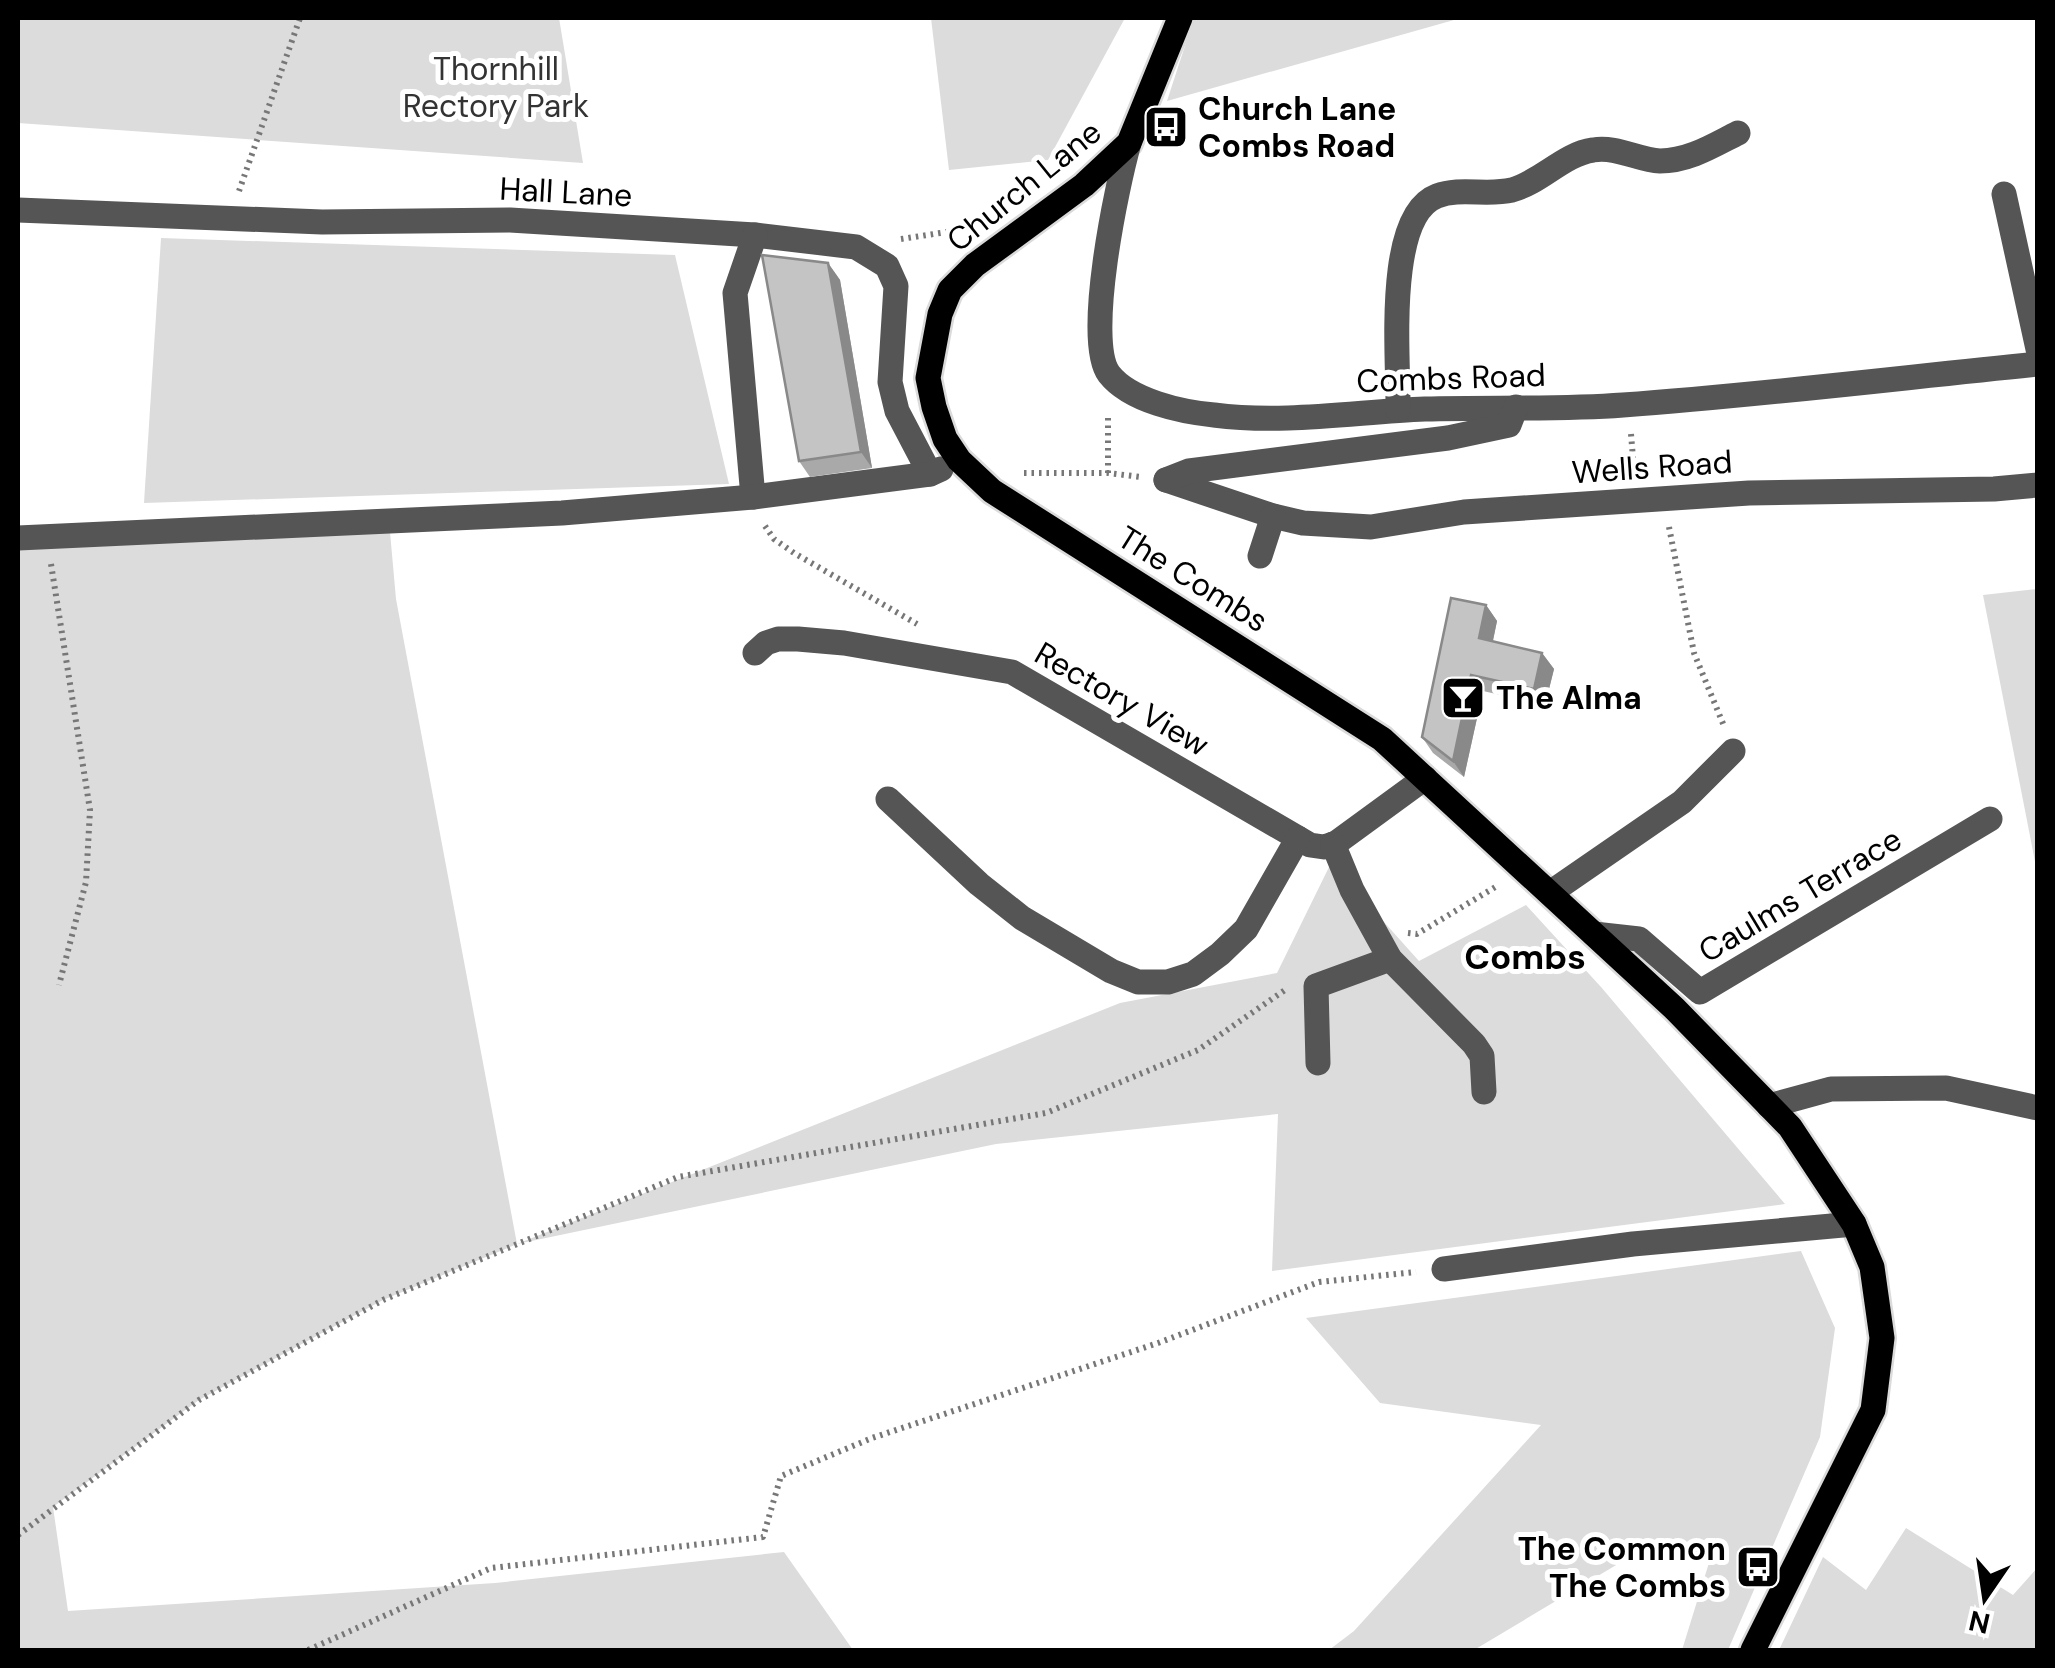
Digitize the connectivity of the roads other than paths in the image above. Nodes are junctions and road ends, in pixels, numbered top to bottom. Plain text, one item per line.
1 (1180, 18) edge
2 (1738, 133) dead end
3 (1129, 143) junction
4 (2004, 194) dead end
5 (18, 210) edge
6 (755, 235) junction
7 (2038, 348) edge
8 (2038, 364) edge
9 (1516, 407) junction
10 (1398, 410) junction
11 (959, 460) junction
12 (930, 474) junction
13 (2038, 486) edge
14 (754, 497) junction
15 (1272, 516) junction
16 (18, 538) edge
17 (1260, 556) dead end
18 (755, 653) dead end
19 (1734, 750) road end
20 (1425, 778) junction
21 (888, 798) dead end
22 (1990, 819) dead end
23 (1298, 838) junction
24 (1333, 844) junction
25 (1550, 893) junction
26 (1594, 934) junction
27 (1390, 959) junction
28 (1318, 1063) dead end
29 (1484, 1092) dead end
30 (1770, 1106) junction
31 (2038, 1108) edge
32 (1854, 1224) junction
33 (1444, 1269) road end
34 (1753, 1650) edge

1 - 3 main road, Church Lane
2 - 10 street
3 - 10 street, Combs Road
3 - 11 main road, Church Lane
4 - 7 street
5 - 6 street, Hall Lane
6 - 12 street, Hall Lane
6 - 14 street
8 - 9 street, Combs Road
9 - 10 street, Combs Road
9 - 15 street, Wells Road
11 - 12 street
11 - 20 main road, The Combs
12 - 14 street
13 - 15 street, Wells Road
14 - 16 street
15 - 17 street
18 - 23 street, Rectory View
19 - 25 street
20 - 24 street
20 - 25 main road, The Combs
21 - 23 street
22 - 26 street, Caulms Terrace
23 - 24 street, Rectory View
24 - 27 street
25 - 26 main road, The Combs
26 - 30 main road, The Combs
27 - 28 street
27 - 29 street
30 - 31 street
30 - 32 main road, The Combs
32 - 33 street
32 - 34 main road, The Combs

